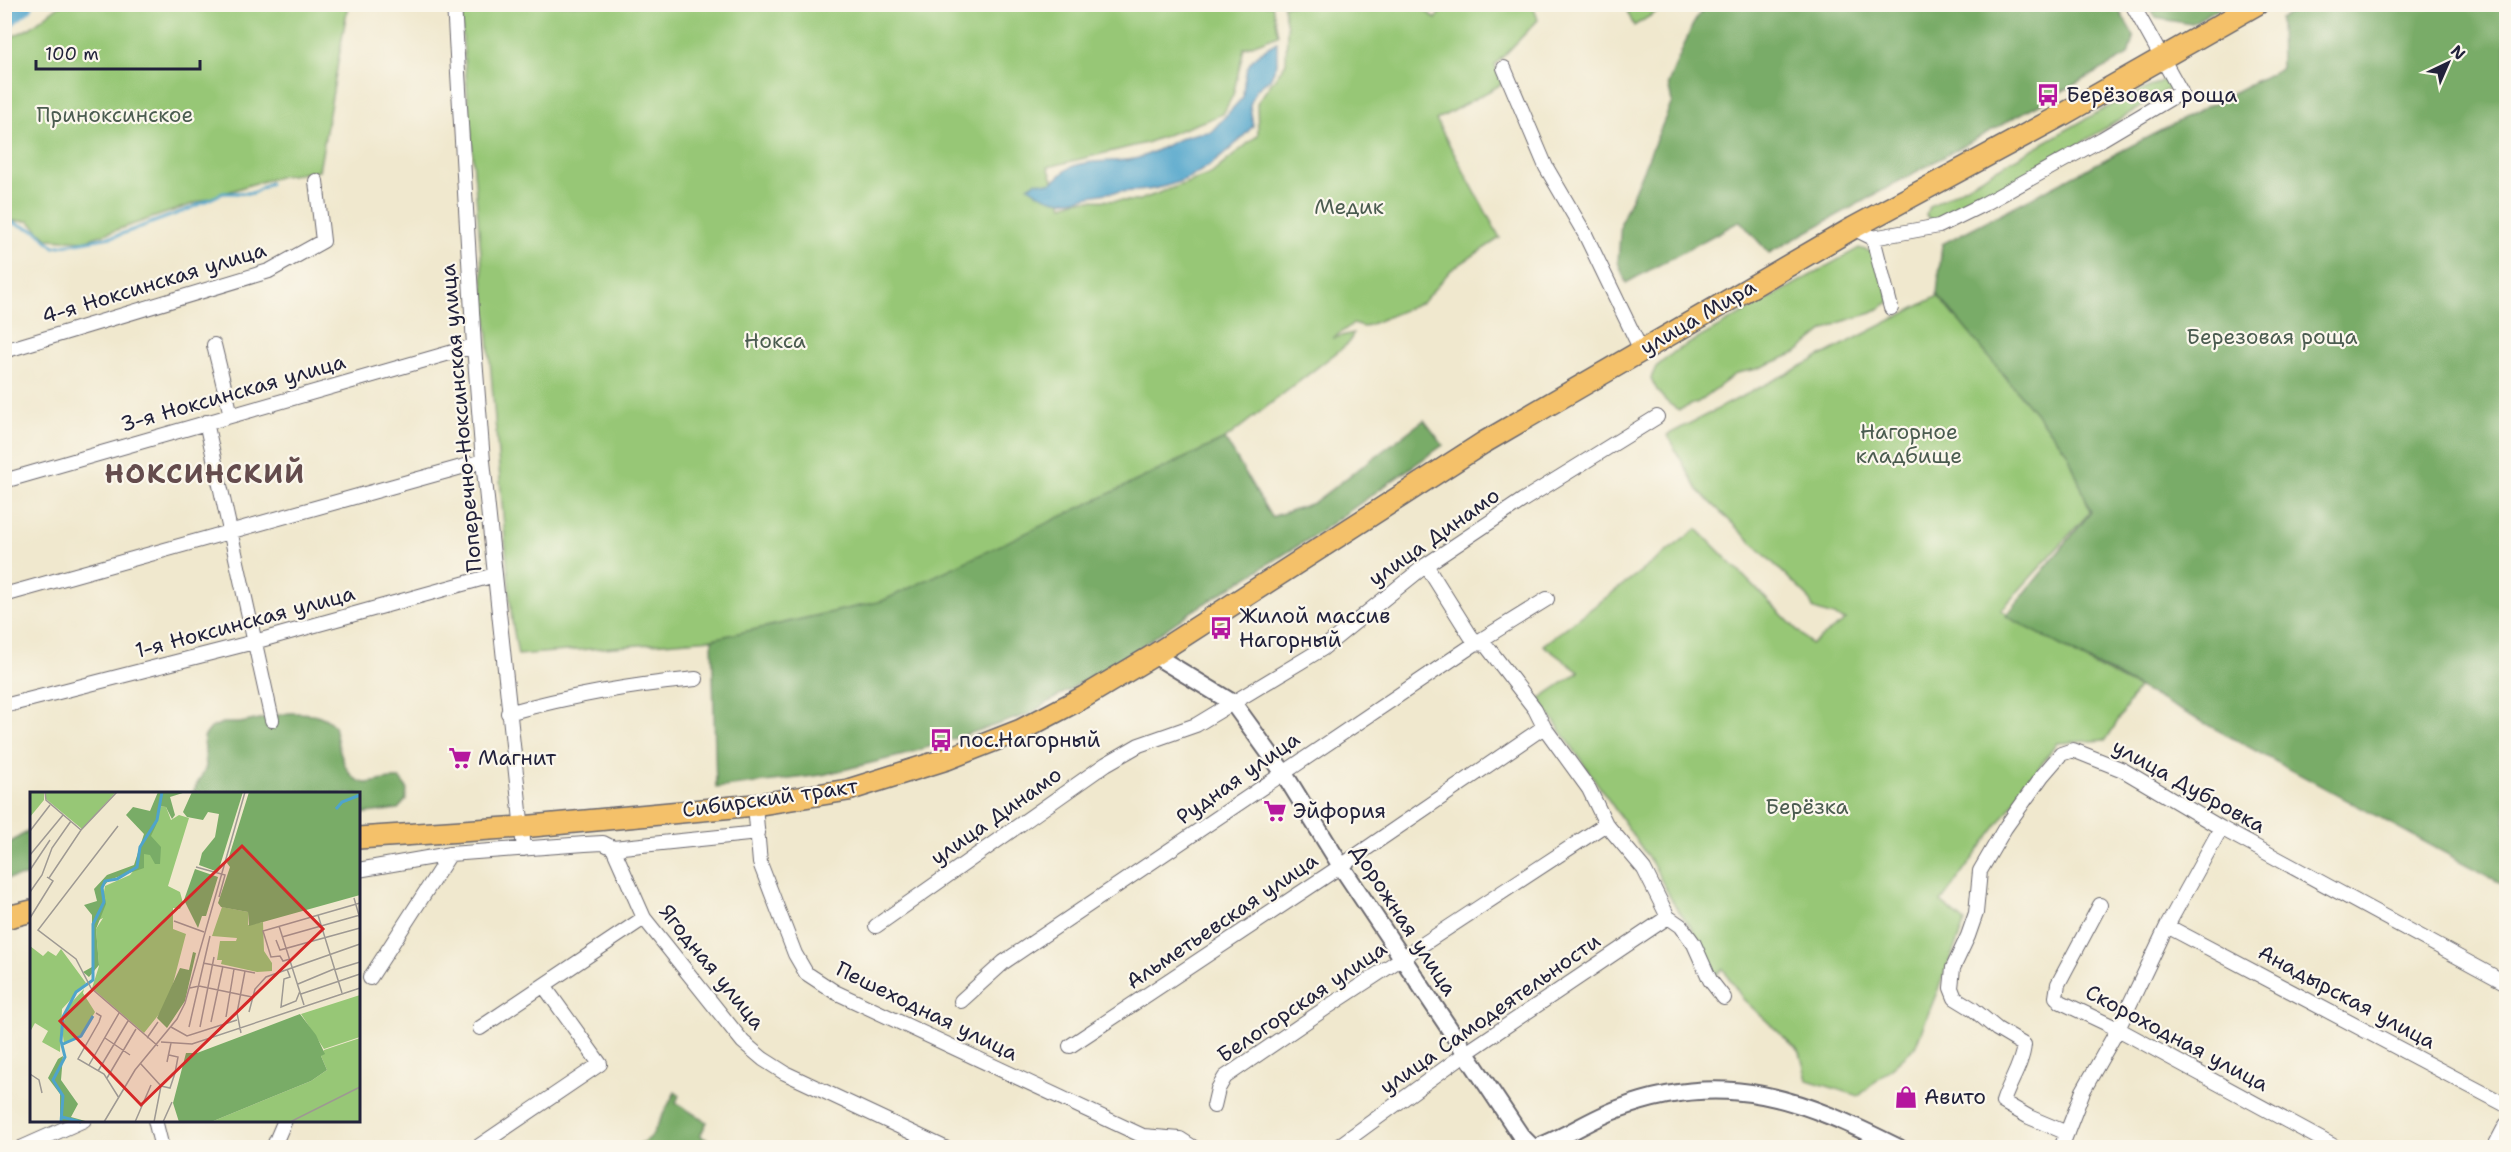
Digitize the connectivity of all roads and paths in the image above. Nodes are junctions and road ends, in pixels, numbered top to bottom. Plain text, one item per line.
1 (454, 4) edge
2 (2132, 4) edge
3 (2257, 4) edge
4 (2162, 58) junction
5 (1504, 68) dead end
6 (316, 181) dead end
7 (1853, 228) junction
8 (1873, 238) junction
9 (1891, 308) dead end
10 (214, 345) dead end
11 (474, 346) junction
12 (1641, 350) junction
13 (4, 351) edge
14 (231, 415) junction
15 (1657, 417) dead end
16 (206, 422) junction
17 (483, 460) junction
18 (4, 481) edge
19 (231, 530) junction
20 (1426, 565) junction
21 (495, 575) junction
22 (4, 595) edge
23 (1547, 599) dead end
24 (254, 642) junction
25 (1476, 643) junction
26 (1154, 655) junction
27 (696, 679) dead end
28 (1233, 703) junction
29 (4, 706) edge
30 (508, 713) junction
31 (272, 720) dead end
32 (1544, 727) junction
33 (1283, 772) junction
34 (755, 805) junction
35 (1606, 824) junction
36 (522, 827) junction
37 (2221, 828) junction
38 (758, 833) junction
39 (360, 838) edge
40 (613, 848) junction
41 (524, 849) junction
42 (450, 854) junction
43 (1341, 867) junction
44 (360, 870) edge
45 (2100, 905) dead end
46 (30, 912) edge
47 (1668, 917) junction
48 (4, 918) edge
49 (644, 918) junction
50 (876, 926) dead end
51 (2167, 926) junction
52 (1402, 960) junction
53 (370, 978) dead end
54 (2506, 983) edge
55 (544, 986) junction
56 (1724, 998) dead end
57 (961, 1001) dead end
58 (480, 1028) dead end
59 (2118, 1029) junction
60 (1070, 1046) dead end
61 (1466, 1053) junction
62 (2506, 1105) edge
63 (1214, 1106) dead end
64 (80, 1122) edge
65 (156, 1122) edge
66 (284, 1122) edge
67 (2506, 1125) edge
68 (2067, 1133) junction
69 (21, 1148) edge
70 (162, 1148) edge
71 (273, 1148) edge
72 (476, 1148) edge
73 (945, 1148) edge
74 (1194, 1148) edge
75 (1336, 1148) edge
76 (1534, 1148) edge
77 (1899, 1148) edge
78 (2061, 1148) edge
79 (2337, 1148) edge
80 (2494, 1148) edge

1 - 11 street, Поперечно-Ноксинская улица
2 - 4 street
3 - 4 main road, улица Мира
4 - 7 main road, улица Мира
4 - 8 street
5 - 12 street
6 - 13 street, 4-я Ноксинская улица
7 - 8 street
7 - 12 main road, улица Мира
8 - 9 street
10 - 14 street
11 - 14 street, 3-я Ноксинская улица
11 - 17 street, Поперечно-Ноксинская улица
12 - 26 main road, улица Мира
14 - 16 street, 3-я Ноксинская улица
15 - 20 street, улица Динамо
16 - 18 street, 3-я Ноксинская улица
16 - 19 street
17 - 19 street
17 - 21 street, Поперечно-Ноксинская улица
19 - 22 street
19 - 24 street
20 - 25 street
20 - 28 street, улица Динамо
21 - 24 street, 1-я Ноксинская улица
21 - 30 street, Поперечно-Ноксинская улица
23 - 25 street, Рудная улица
24 - 29 street, 1-я Ноксинская улица
24 - 31 street
25 - 32 street
25 - 33 street, Рудная улица
26 - 28 street, Дорожная улица
26 - 34 main road, Сибирский тракт
27 - 30 street
28 - 33 street, Дорожная улица
28 - 50 street, улица Динамо
30 - 36 street, Поперечно-Ноксинская улица
32 - 35 street
32 - 43 street, Альметьевская улица
33 - 43 street, Дорожная улица
33 - 57 street, Рудная улица
34 - 36 main road, Сибирский тракт
34 - 38 street, Пешеходная улица
35 - 47 street
35 - 52 street, Белогорская улица
36 - 39 main road, Сибирский тракт
36 - 41 street, Поперечно-Ноксинская улица
37 - 51 street
37 - 54 street, улица Дубровка
37 - 68 street, улица Дубровка
38 - 40 street
38 - 74 street, Пешеходная улица
40 - 41 street
40 - 49 street, Ягодная улица
41 - 42 street
42 - 44 street
42 - 53 street
43 - 52 street, Дорожная улица
43 - 60 street, Альметьевская улица
45 - 59 street, Скороходная улица
46 - 48 main road
47 - 56 street
47 - 61 street, улица Самодеятельности
49 - 55 street
49 - 73 street, Ягодная улица
51 - 59 street
51 - 62 street, Анадырская улица
52 - 61 street, Дорожная улица
52 - 63 street, Белогорская улица
55 - 58 street
55 - 72 street
59 - 68 street
59 - 79 street, Скороходная улица
61 - 75 street, улица Самодеятельности
61 - 76 street, Дорожная улица
64 - 69 street
65 - 70 street
66 - 71 street
67 - 80 street
68 - 78 street
76 - 77 street, Дорожная улица

